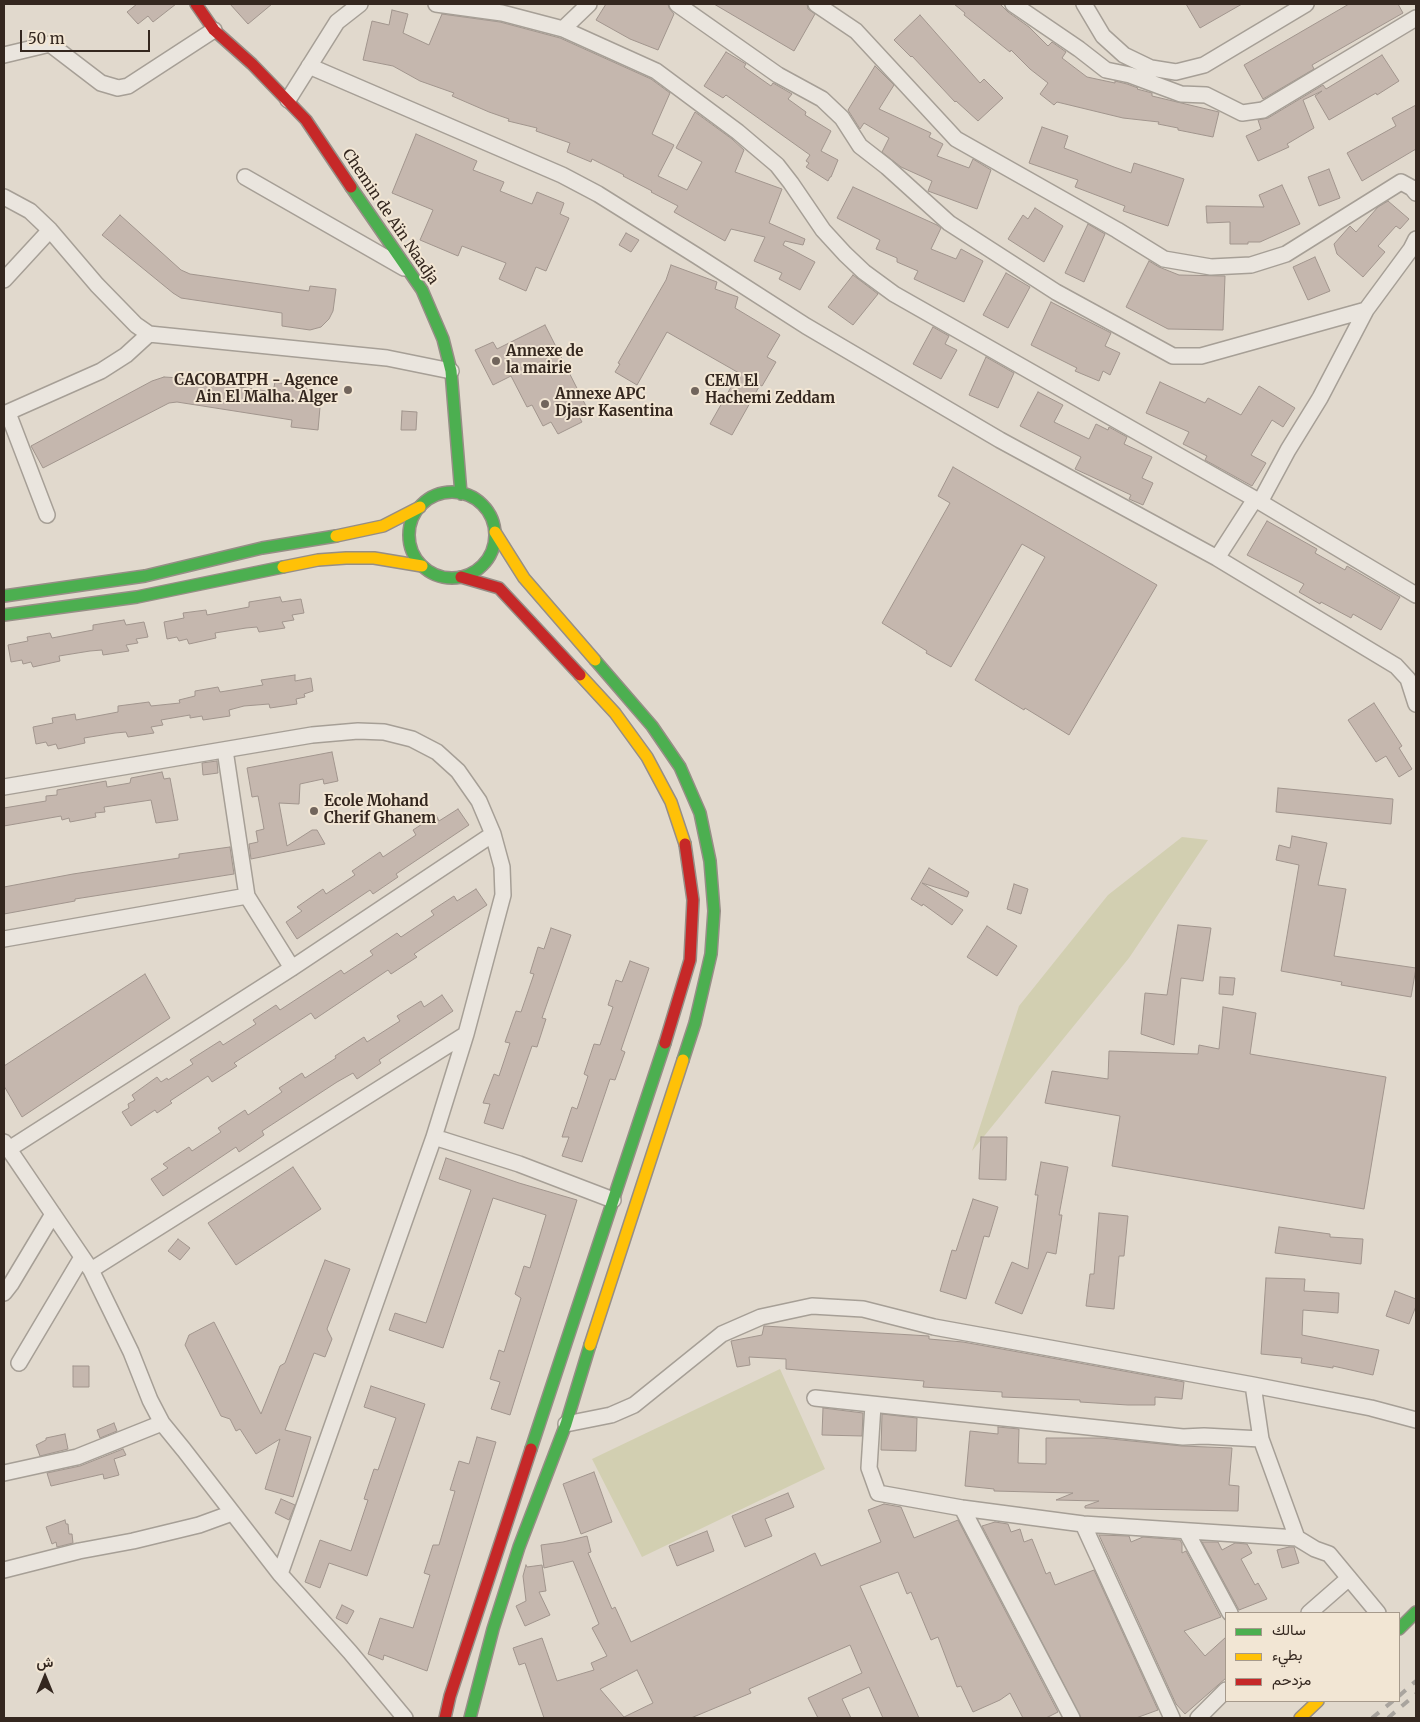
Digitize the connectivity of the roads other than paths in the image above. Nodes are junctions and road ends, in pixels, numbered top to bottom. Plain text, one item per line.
1 (196, 4) edge
2 (360, 4) edge
3 (436, 4) edge
4 (589, 4) edge
5 (677, 4) edge
6 (816, 4) edge
7 (1013, 4) edge
8 (1084, 4) edge
9 (1306, 4) edge
10 (1416, 18) edge
11 (563, 29) junction
12 (214, 30) junction
13 (4, 55) edge
14 (309, 66) junction
15 (288, 100) junction
16 (245, 177) dead end
17 (1416, 193) edge
18 (4, 196) edge
19 (50, 230) junction
20 (1416, 239) edge
21 (408, 270) junction
22 (4, 280) edge
23 (1366, 310) junction
24 (149, 334) junction
25 (451, 371) junction
26 (6, 414) edge
27 (462, 494) junction
28 (1257, 501) junction
29 (420, 507) junction
30 (46, 515) dead end
31 (495, 532) junction
32 (1218, 558) junction
33 (422, 566) junction
34 (461, 577) junction
35 (1416, 595) edge
36 (4, 596) edge
37 (4, 615) edge
38 (1416, 704) edge
39 (225, 750) junction
40 (4, 786) edge
41 (492, 834) junction
42 (247, 896) junction
43 (4, 939) edge
44 (292, 968) junction
45 (466, 1034) junction
46 (434, 1137) junction
47 (6, 1146) edge
48 (613, 1200) junction
49 (53, 1214) junction
50 (82, 1257) junction
51 (91, 1270) junction
52 (4, 1292) edge
53 (18, 1363) dead end
54 (1253, 1385) junction
55 (815, 1398) dead end
56 (561, 1399) junction
57 (873, 1404) junction
58 (1416, 1420) edge
59 (554, 1421) junction
60 (162, 1424) junction
61 (1262, 1439) junction
62 (4, 1473) edge
63 (962, 1508) junction
64 (232, 1513) junction
65 (1083, 1524) junction
66 (1186, 1531) junction
67 (1297, 1538) junction
68 (4, 1570) edge
69 (280, 1574) junction
70 (1349, 1578) junction
71 (1229, 1612) edge
72 (1310, 1612) edge
73 (1377, 1612) edge
74 (1416, 1612) edge
75 (1400, 1628) edge
76 (1225, 1691) edge
77 (1317, 1702) edge
78 (405, 1718) edge
79 (445, 1718) edge
80 (470, 1718) edge
81 (1072, 1718) edge
82 (1172, 1718) edge
83 (1198, 1718) edge
84 (1300, 1718) edge

1 - 12 main road, Chemin de Aïn Naadja
2 - 14 street
3 - 11 street
4 - 11 street
5 - 23 street
6 - 17 street
7 - 10 street
8 - 9 street
11 - 28 street
12 - 13 street
12 - 15 main road, Chemin de Aïn Naadja
14 - 15 street
14 - 32 street
15 - 21 main road, Chemin de Aïn Naadja
16 - 21 street
18 - 19 street
19 - 22 street
19 - 24 street
20 - 23 street
21 - 25 main road, Chemin de Aïn Naadja
23 - 28 street
24 - 25 street
24 - 26 street
25 - 27 main road, Chemin de Aïn Naadja
26 - 30 street
27 - 29 main road
27 - 31 main road
28 - 32 street
28 - 35 street
29 - 33 main road
29 - 36 main road
31 - 34 main road
31 - 56 main road
32 - 38 street
33 - 34 main road
33 - 37 main road
34 - 48 main road
39 - 40 street
39 - 41 street
39 - 42 street
41 - 44 street
41 - 45 street
42 - 43 street
42 - 44 street
44 - 47 street
45 - 46 street
45 - 51 street
46 - 48 street
46 - 69 street
47 - 49 street
48 - 56 main road
49 - 50 street
49 - 52 street
50 - 51 street
50 - 53 street
51 - 60 street
54 - 58 street
54 - 59 street
54 - 61 street
55 - 57 street
56 - 59 main road
56 - 59 main road
57 - 61 street
57 - 63 street
59 - 79 main road
59 - 80 main road
60 - 62 street
60 - 64 street
61 - 67 street
63 - 65 street
63 - 81 street
64 - 68 street
64 - 69 street
65 - 66 street
65 - 82 street
66 - 67 street
66 - 71 street
67 - 70 street
69 - 78 street
70 - 72 street
70 - 73 street
74 - 75 main road
76 - 83 street
77 - 84 main road

